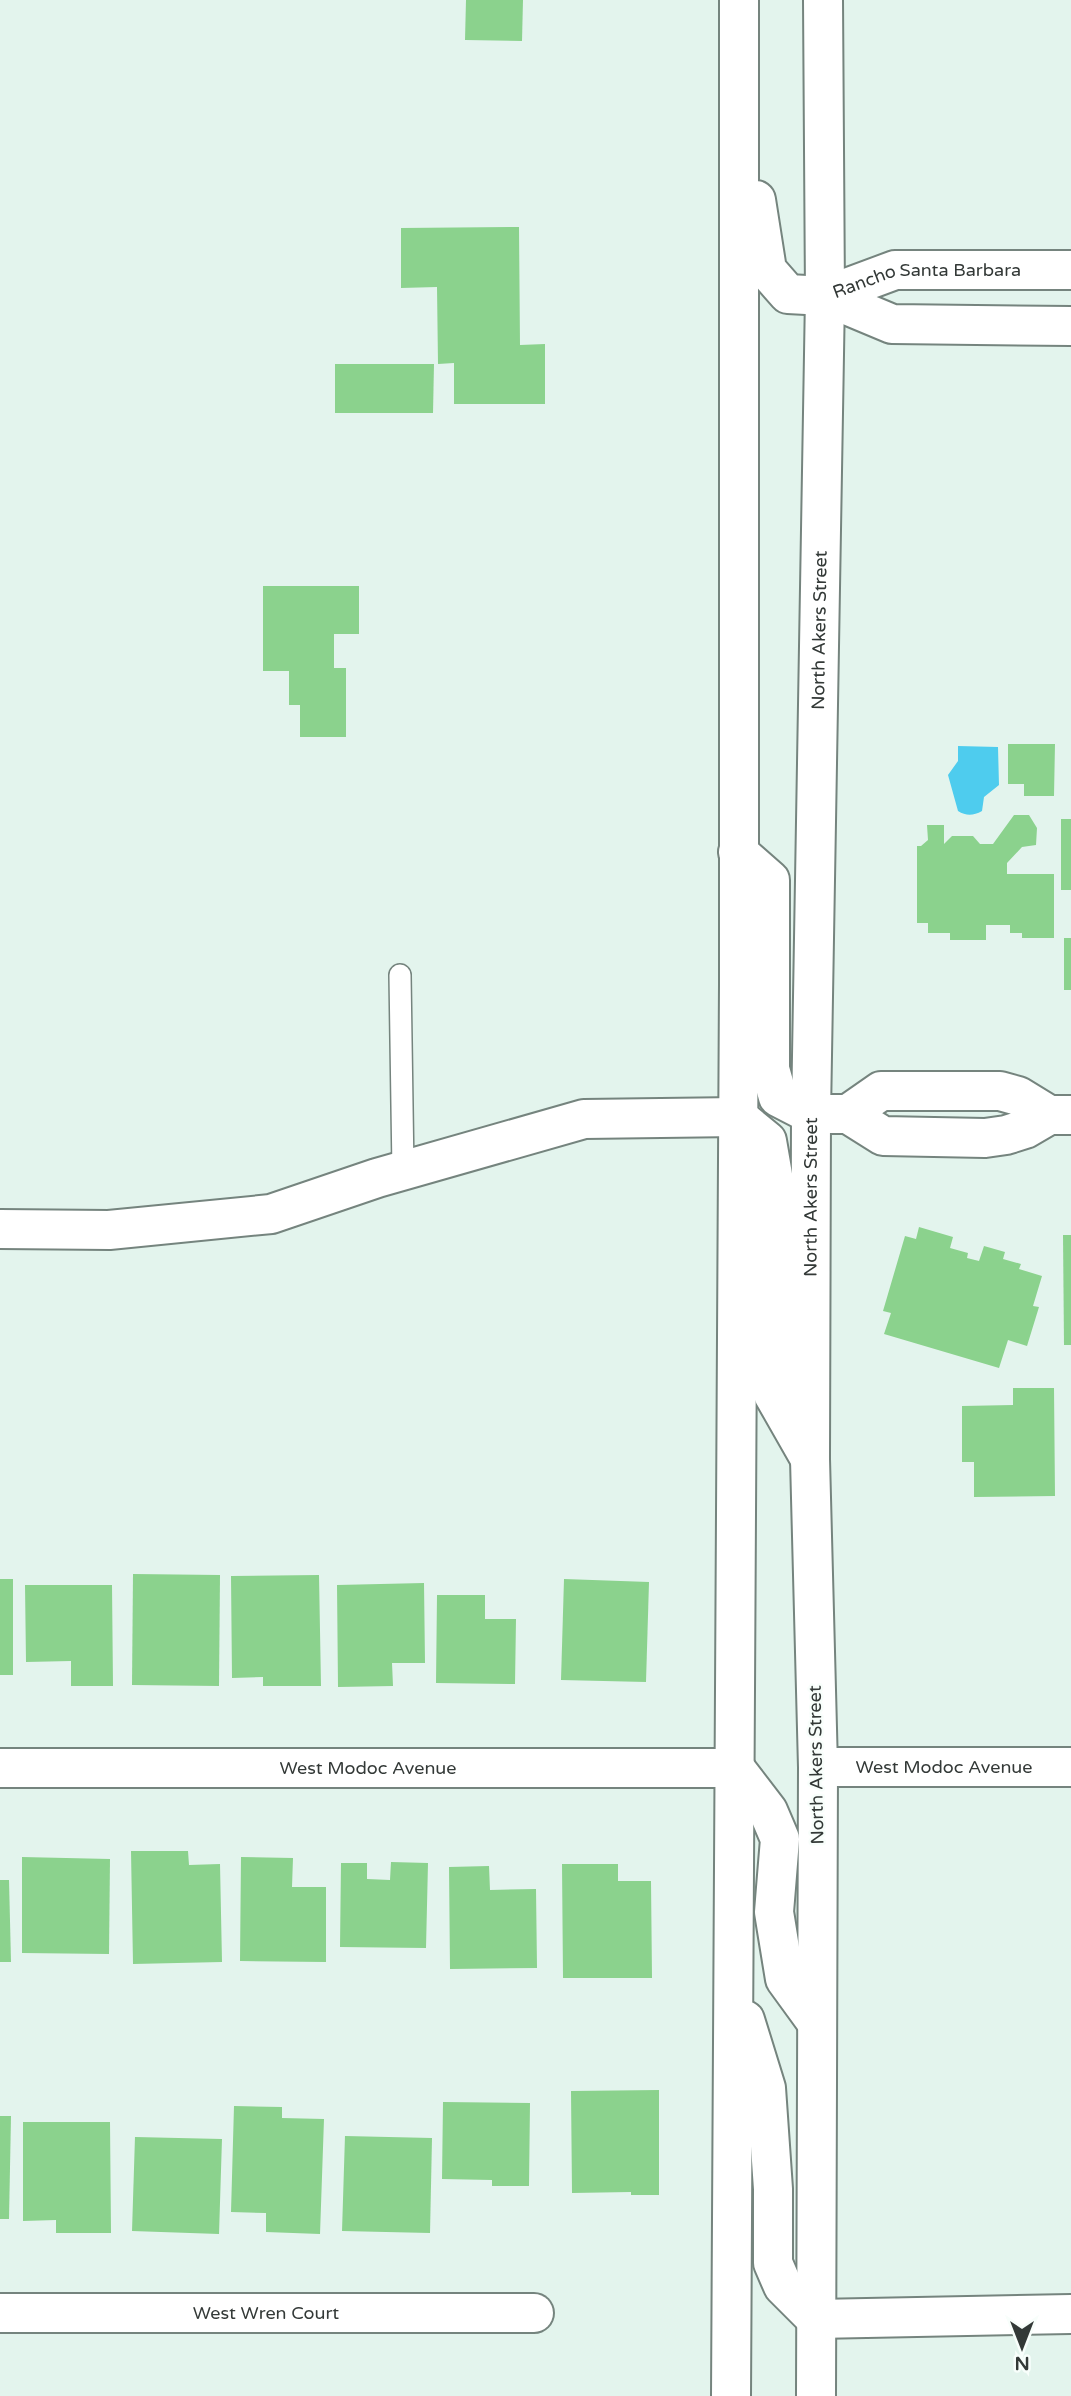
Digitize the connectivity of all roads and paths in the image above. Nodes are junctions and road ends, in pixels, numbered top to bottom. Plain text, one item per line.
1 (739, 0) edge
2 (823, 0) edge
3 (737, 80) junction
4 (982, 270) junction
5 (1071, 270) edge
6 (825, 296) junction
7 (983, 326) junction
8 (1071, 326) edge
9 (738, 852) junction
10 (400, 975) dead end
11 (956, 1091) junction
12 (829, 1114) junction
13 (1060, 1115) edge
14 (738, 1117) junction
15 (956, 1138) junction
16 (403, 1171) junction
17 (0, 1229) edge
18 (810, 1459) junction
19 (818, 1767) junction
20 (1071, 1767) edge
21 (0, 1768) edge
22 (734, 1768) junction
23 (733, 1981) junction
24 (817, 2023) junction
25 (0, 2313) edge
26 (534, 2313) dead end
27 (1071, 2314) edge
28 (816, 2319) junction
29 (731, 2396) edge
30 (816, 2396) edge

1 - 3 main road
2 - 6 main road, North Akers Street
3 - 6 main road
3 - 9 main road
4 - 5 main road, Rancho Santa Barbara
4 - 6 main road, Rancho Santa Barbara
4 - 7 main road
6 - 7 main road, Rancho Santa Barbara
6 - 12 main road, North Akers Street
7 - 8 main road, Rancho Santa Barbara
9 - 12 main road
9 - 14 main road
10 - 16 lane
11 - 12 main road
11 - 13 main road
11 - 15 main road
12 - 15 main road
12 - 18 main road, North Akers Street
13 - 15 main road
14 - 16 main road
14 - 18 main road
14 - 22 main road
16 - 17 main road
18 - 19 main road, North Akers Street
19 - 20 main road, West Modoc Avenue
19 - 24 main road, North Akers Street
21 - 22 main road, West Modoc Avenue
22 - 23 main road
22 - 24 main road
23 - 28 main road
23 - 29 main road
24 - 28 main road, North Akers Street
25 - 26 main road, West Wren Court
27 - 28 main road
28 - 30 main road, North Akers Street

